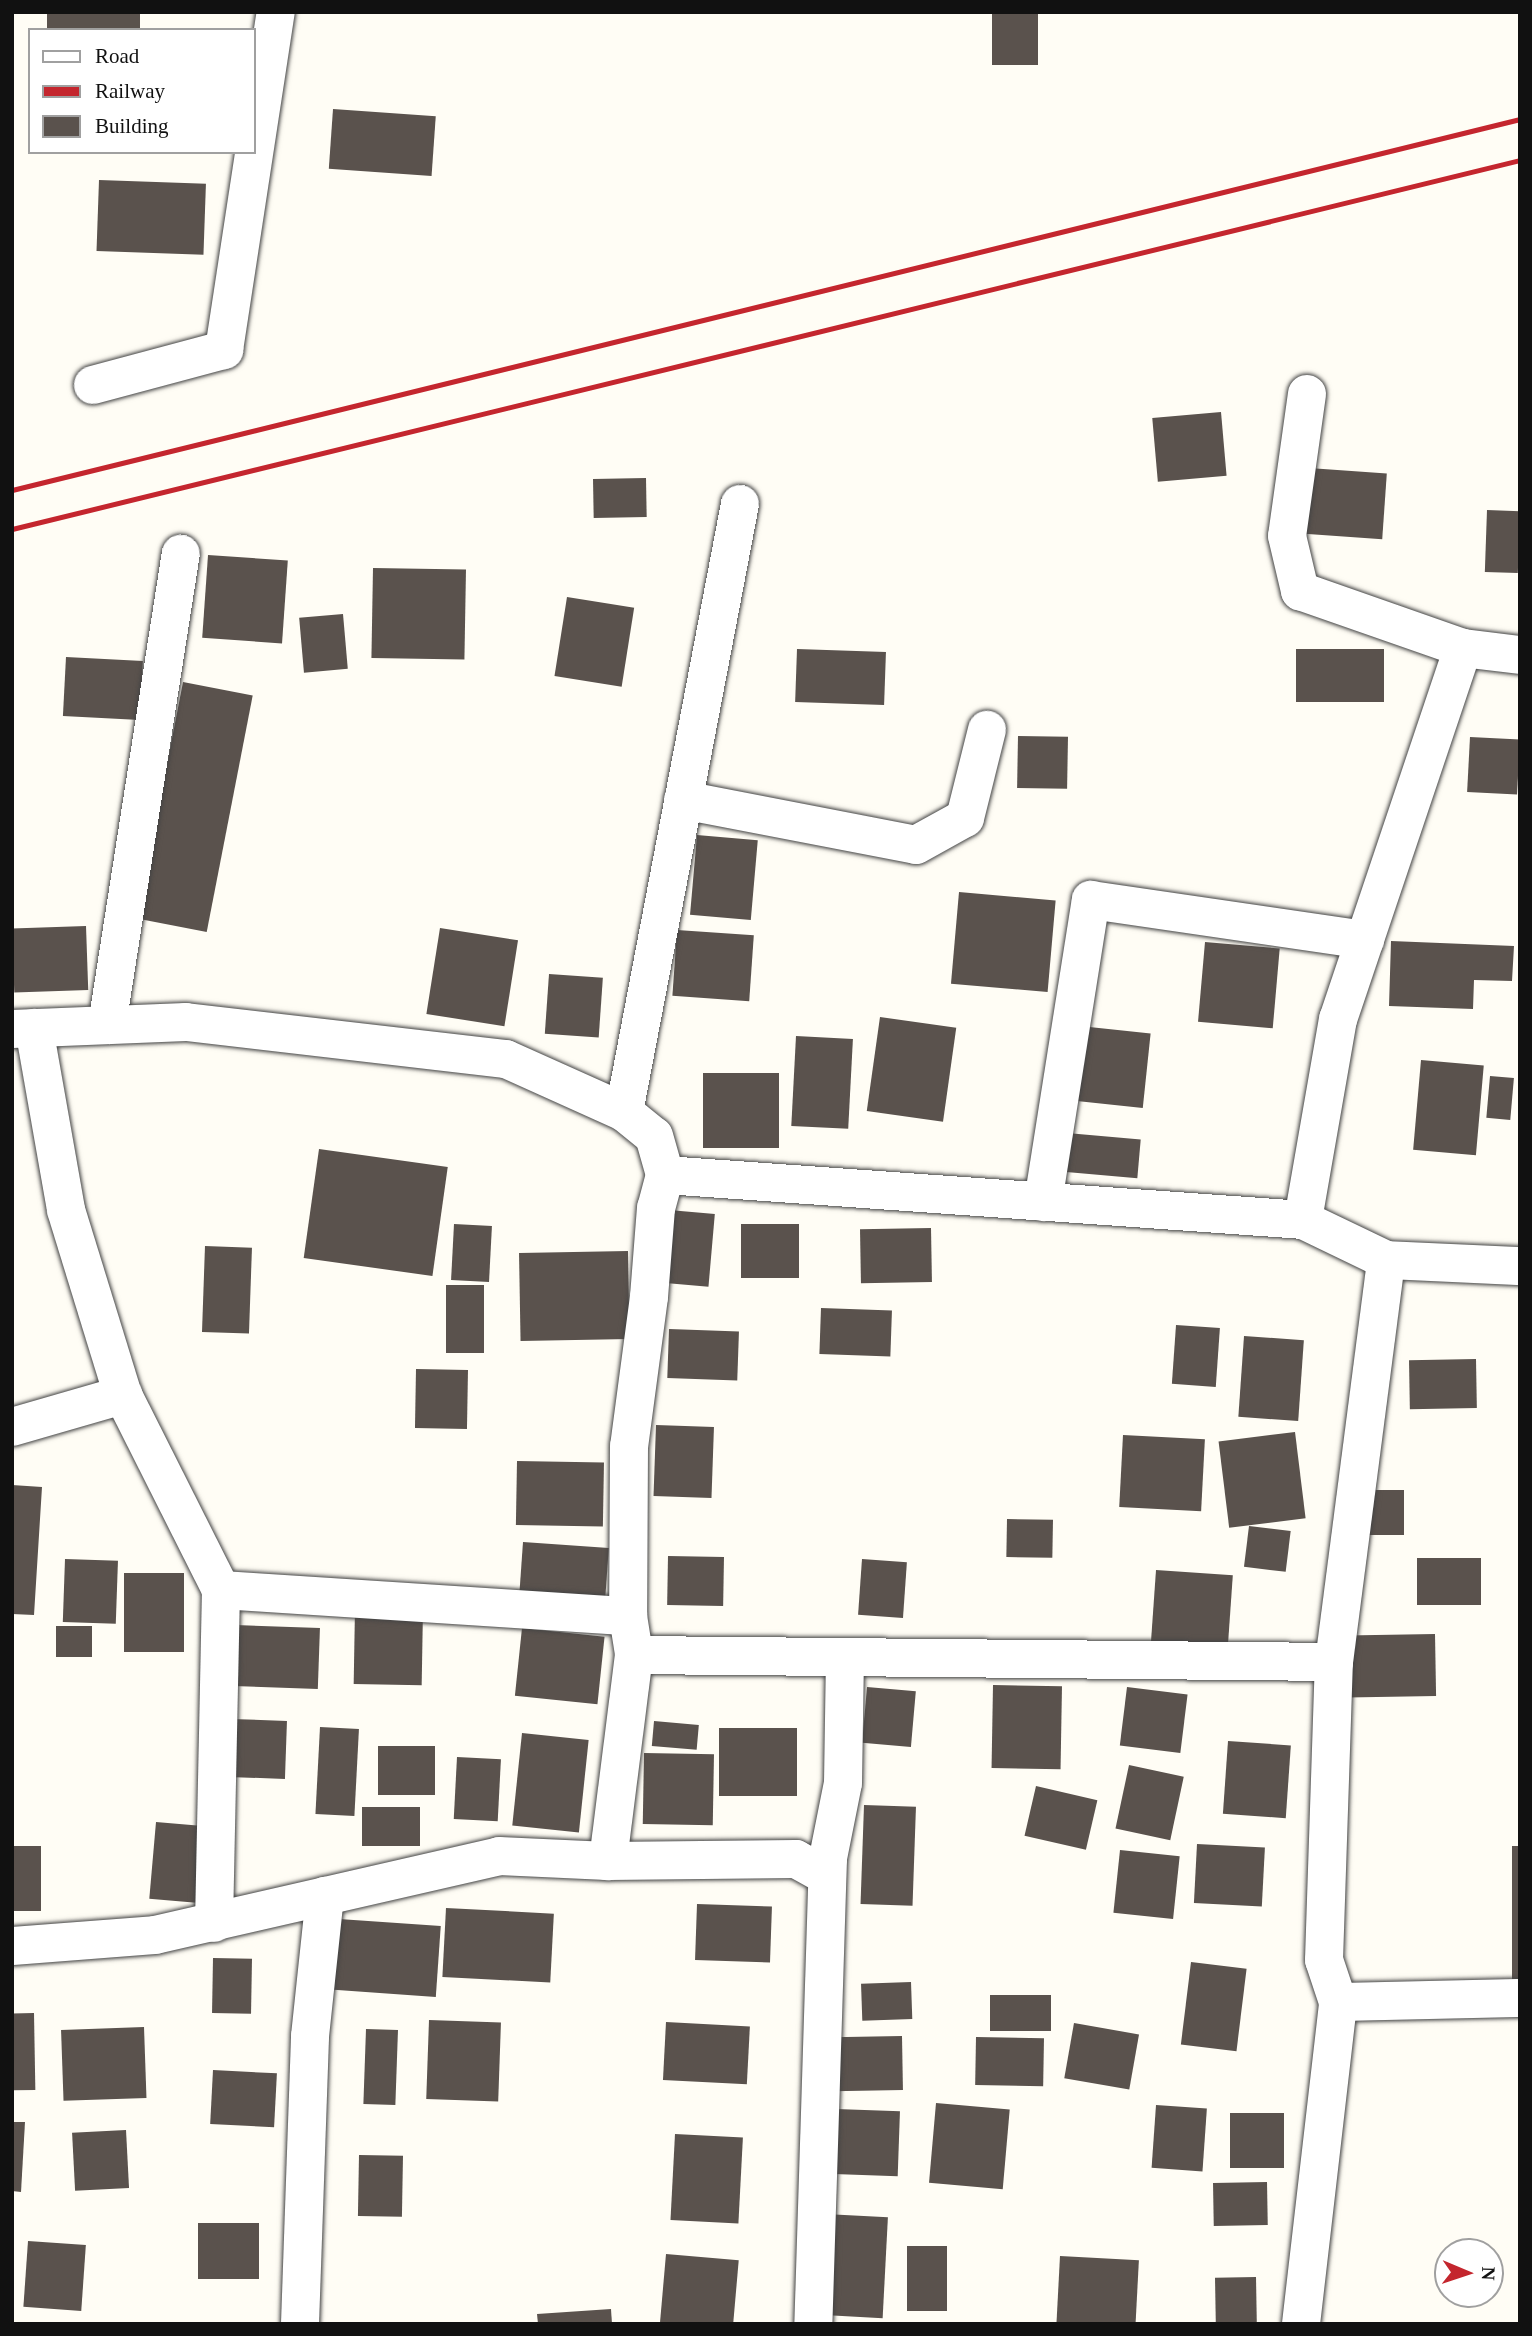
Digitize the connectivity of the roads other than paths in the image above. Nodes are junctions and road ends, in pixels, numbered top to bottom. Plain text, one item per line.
1 (276, 12) edge
2 (256, 142) edge
3 (254, 154) edge
4 (93, 385) dead end
5 (1307, 394) dead end
6 (740, 504) dead end
7 (181, 554) dead end
8 (1463, 648) junction
9 (1520, 655) edge
10 (987, 730) dead end
11 (683, 800) junction
12 (1365, 940) junction
13 (107, 1025) junction
14 (23, 1028) edge
15 (624, 1112) junction
16 (665, 1175) junction
17 (1043, 1202) junction
18 (1303, 1220) junction
19 (1386, 1260) junction
20 (1520, 1266) edge
21 (123, 1395) junction
22 (12, 1427) edge
23 (221, 1590) junction
24 (628, 1616) junction
25 (634, 1655) junction
26 (845, 1659) junction
27 (1334, 1662) junction
28 (828, 1858) junction
29 (608, 1860) junction
30 (325, 1896) junction
31 (214, 1923) junction
32 (12, 1946) edge
33 (1520, 1998) edge
34 (1338, 2002) junction
35 (300, 2324) edge
36 (813, 2324) edge
37 (1301, 2324) edge

1 - 2 street
3 - 4 street
5 - 8 street
6 - 11 street
7 - 13 street
8 - 9 street
8 - 12 street
10 - 11 street
11 - 15 street
12 - 17 street
12 - 18 street
13 - 14 street
13 - 15 street
14 - 21 street
15 - 16 street
16 - 17 street
16 - 24 street
17 - 18 street
18 - 19 street
19 - 20 street
19 - 27 street
21 - 22 street
21 - 23 street
23 - 24 street
23 - 31 street
24 - 25 street
25 - 26 street
25 - 29 street
26 - 27 street
26 - 28 street
27 - 34 street
28 - 29 street
28 - 36 street
29 - 30 street
30 - 31 street
30 - 35 street
31 - 32 street
33 - 34 street
34 - 37 street

